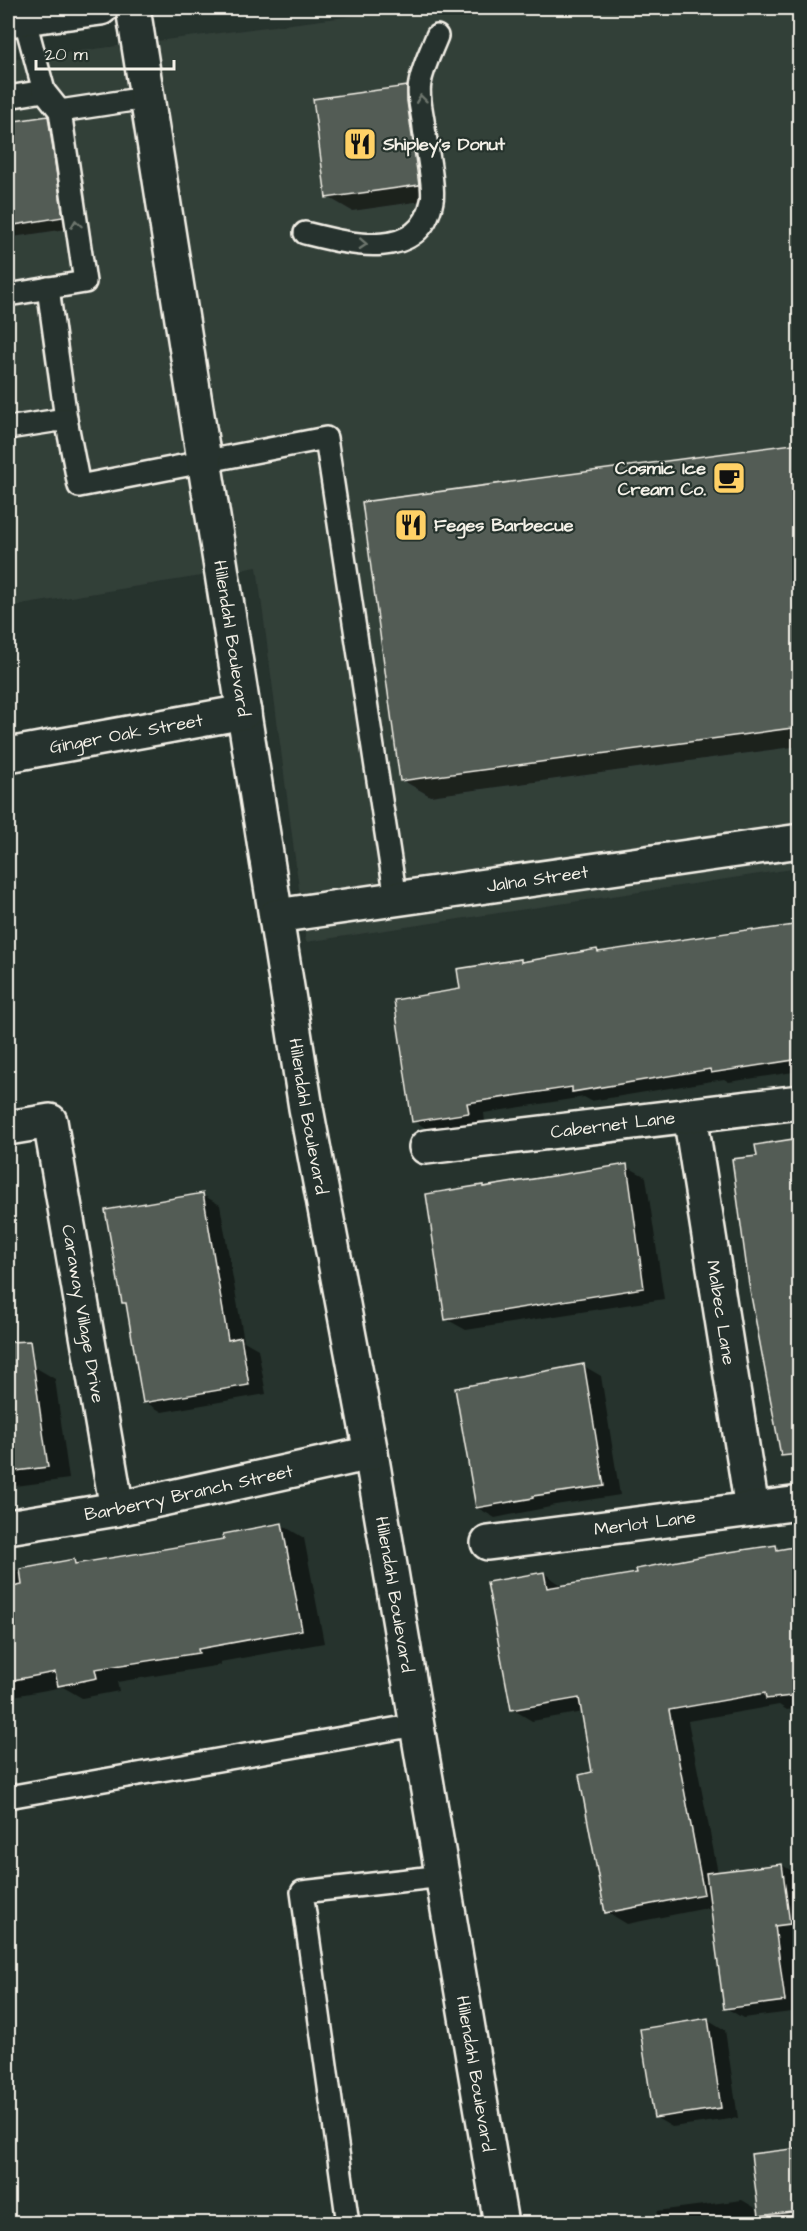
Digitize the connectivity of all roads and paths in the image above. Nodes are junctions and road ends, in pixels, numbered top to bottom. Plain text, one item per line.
1 (101, 8) edge
2 (133, 8) edge
3 (16, 18) edge
4 (437, 36) dead end
5 (44, 91) junction
6 (8, 97) edge
7 (146, 98) junction
8 (60, 111) junction
9 (306, 233) dead end
10 (48, 288) junction
11 (8, 295) edge
12 (66, 419) junction
13 (8, 428) edge
14 (202, 461) junction
15 (244, 712) junction
16 (8, 755) edge
17 (800, 841) edge
18 (396, 899) junction
19 (276, 916) junction
20 (800, 1102) edge
21 (690, 1115) junction
22 (8, 1128) edge
23 (426, 1147) dead end
24 (371, 1453) junction
25 (800, 1503) edge
26 (117, 1509) junction
27 (752, 1509) junction
28 (8, 1527) edge
29 (489, 1543) dead end
30 (416, 1725) junction
31 (8, 1797) edge
32 (443, 1876) junction
33 (348, 2223) edge
34 (501, 2223) edge

1 - 3 street
2 - 7 street, Hillendahl Boulevard
3 - 5 lane
9 -> 4 lane
5 - 6 lane
5 - 8 lane
7 - 8 lane
7 - 14 street, Hillendahl Boulevard
10 -> 8 lane
10 - 11 lane
10 - 12 lane
12 - 13 lane
12 - 14 lane
14 - 15 street, Hillendahl Boulevard
14 - 18 lane
15 - 16 street, Ginger Oak Street
15 - 19 street, Hillendahl Boulevard
17 - 18 street, Jalna Street
18 - 19 street, Jalna Street
19 - 24 street, Hillendahl Boulevard
20 - 21 street, Cabernet Lane
21 - 23 street, Cabernet Lane
21 - 27 street, Malbec Lane
22 - 26 street, Caraway Village Drive
24 - 26 street, Barberry Branch Street
24 - 30 street, Hillendahl Boulevard
25 - 27 street, Merlot Lane
26 - 28 street, Barberry Branch Street
27 - 29 street, Merlot Lane
30 - 31 lane
30 - 32 street, Hillendahl Boulevard
32 - 33 lane
32 - 34 street, Hillendahl Boulevard

